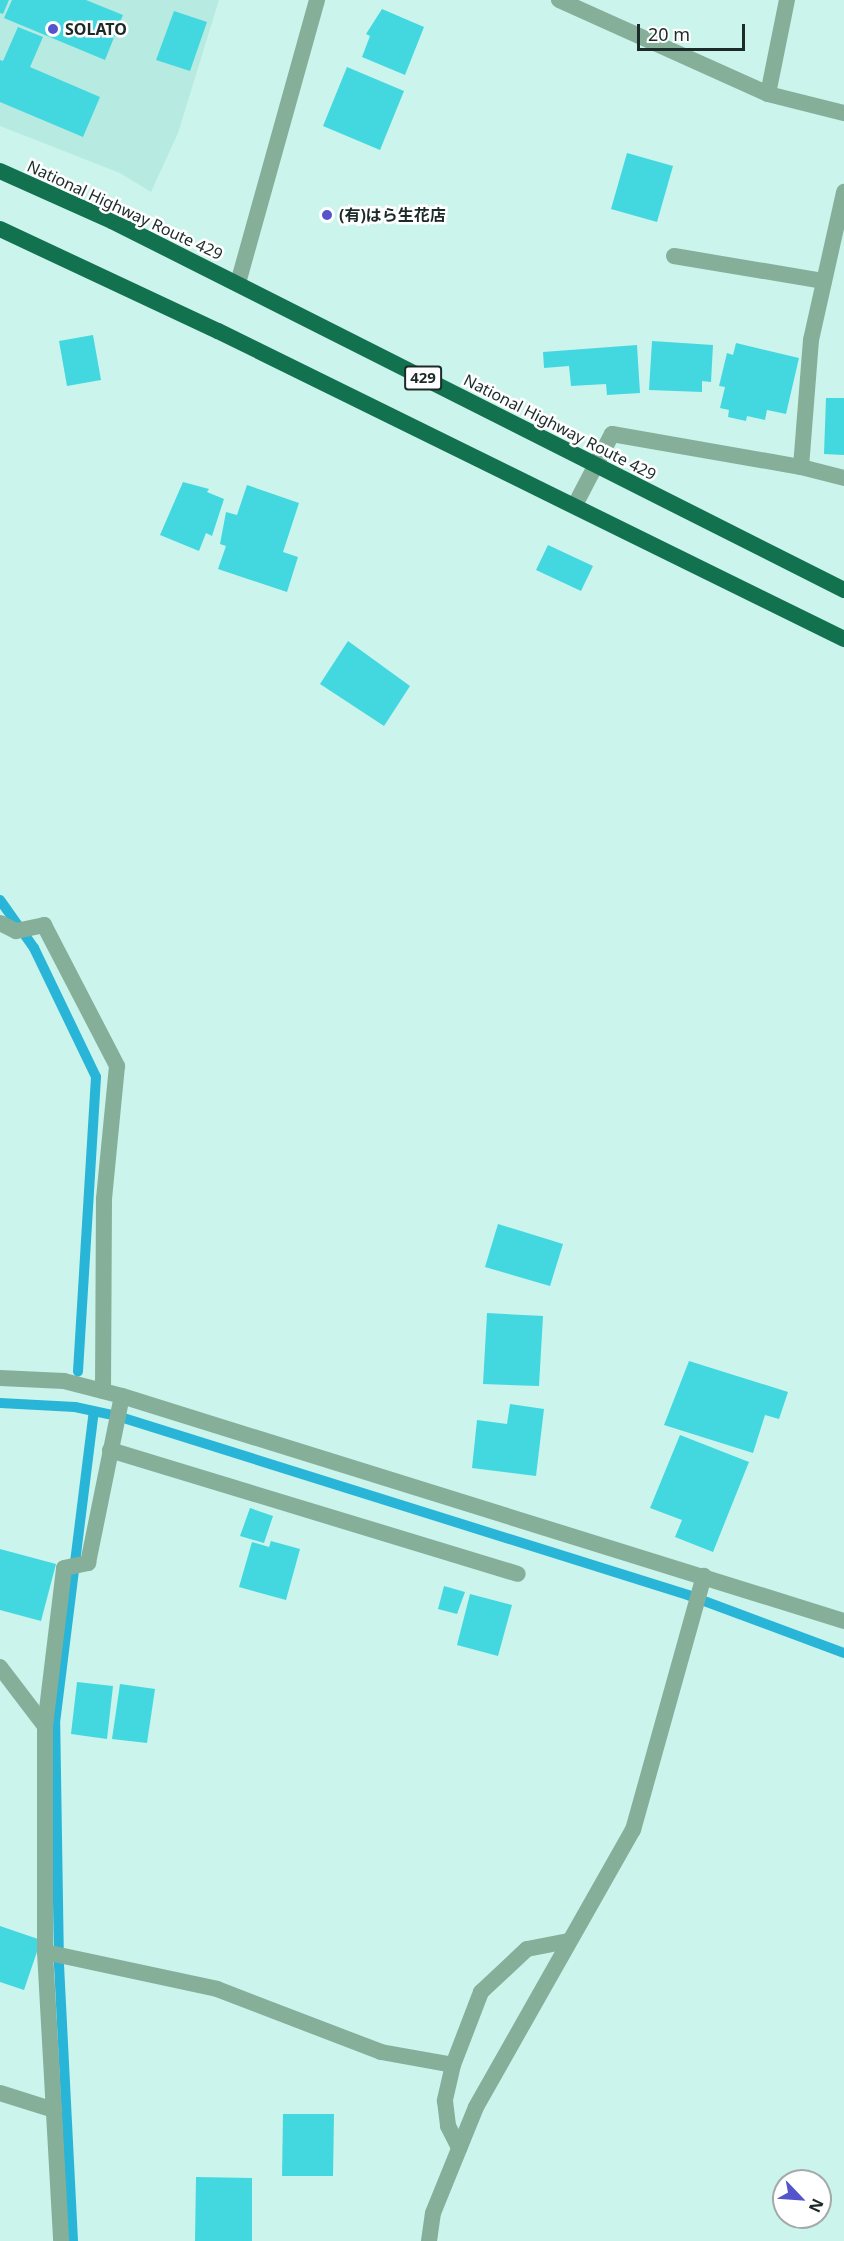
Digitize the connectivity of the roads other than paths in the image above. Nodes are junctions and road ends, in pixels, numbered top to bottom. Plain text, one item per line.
1 (317, 0) edge
2 (559, 0) edge
3 (787, 0) edge
4 (768, 94) junction
5 (844, 112) edge
6 (0, 171) edge
7 (844, 192) edge
8 (0, 229) edge
9 (674, 256) dead end
10 (824, 281) junction
11 (238, 283) junction
12 (596, 466) junction
13 (801, 467) junction
14 (844, 478) edge
15 (575, 505) junction
16 (844, 590) edge
17 (844, 639) edge
18 (0, 923) edge
19 (0, 1378) edge
20 (103, 1391) junction
21 (121, 1402) junction
22 (110, 1450) junction
23 (518, 1574) dead end
24 (702, 1582) junction
25 (844, 1621) edge
26 (0, 1666) edge
27 (45, 1726) junction
28 (568, 1941) junction
29 (55, 1954) junction
30 (453, 2065) junction
31 (0, 2093) edge
32 (54, 2110) junction
33 (459, 2148) junction
34 (61, 2241) edge
35 (429, 2241) edge

1 - 11 street
2 - 4 street
3 - 4 street
4 - 5 street
6 - 11 highway, National Highway Route 429 / 429
7 - 10 street
8 - 15 highway
9 - 10 street
10 - 13 street
11 - 12 highway, National Highway Route 429 / 429
12 - 13 street
12 - 15 street
12 - 16 highway, National Highway Route 429 / 429
13 - 14 street
15 - 17 highway
18 - 20 street
19 - 20 street
20 - 21 street
21 - 22 street
21 - 24 street
22 - 23 street
22 - 27 street
24 - 25 street
24 - 28 street
26 - 27 street
27 - 29 street
28 - 30 street
28 - 33 street
29 - 30 street
29 - 32 street
30 - 33 street
31 - 32 street
32 - 34 street
33 - 35 street

